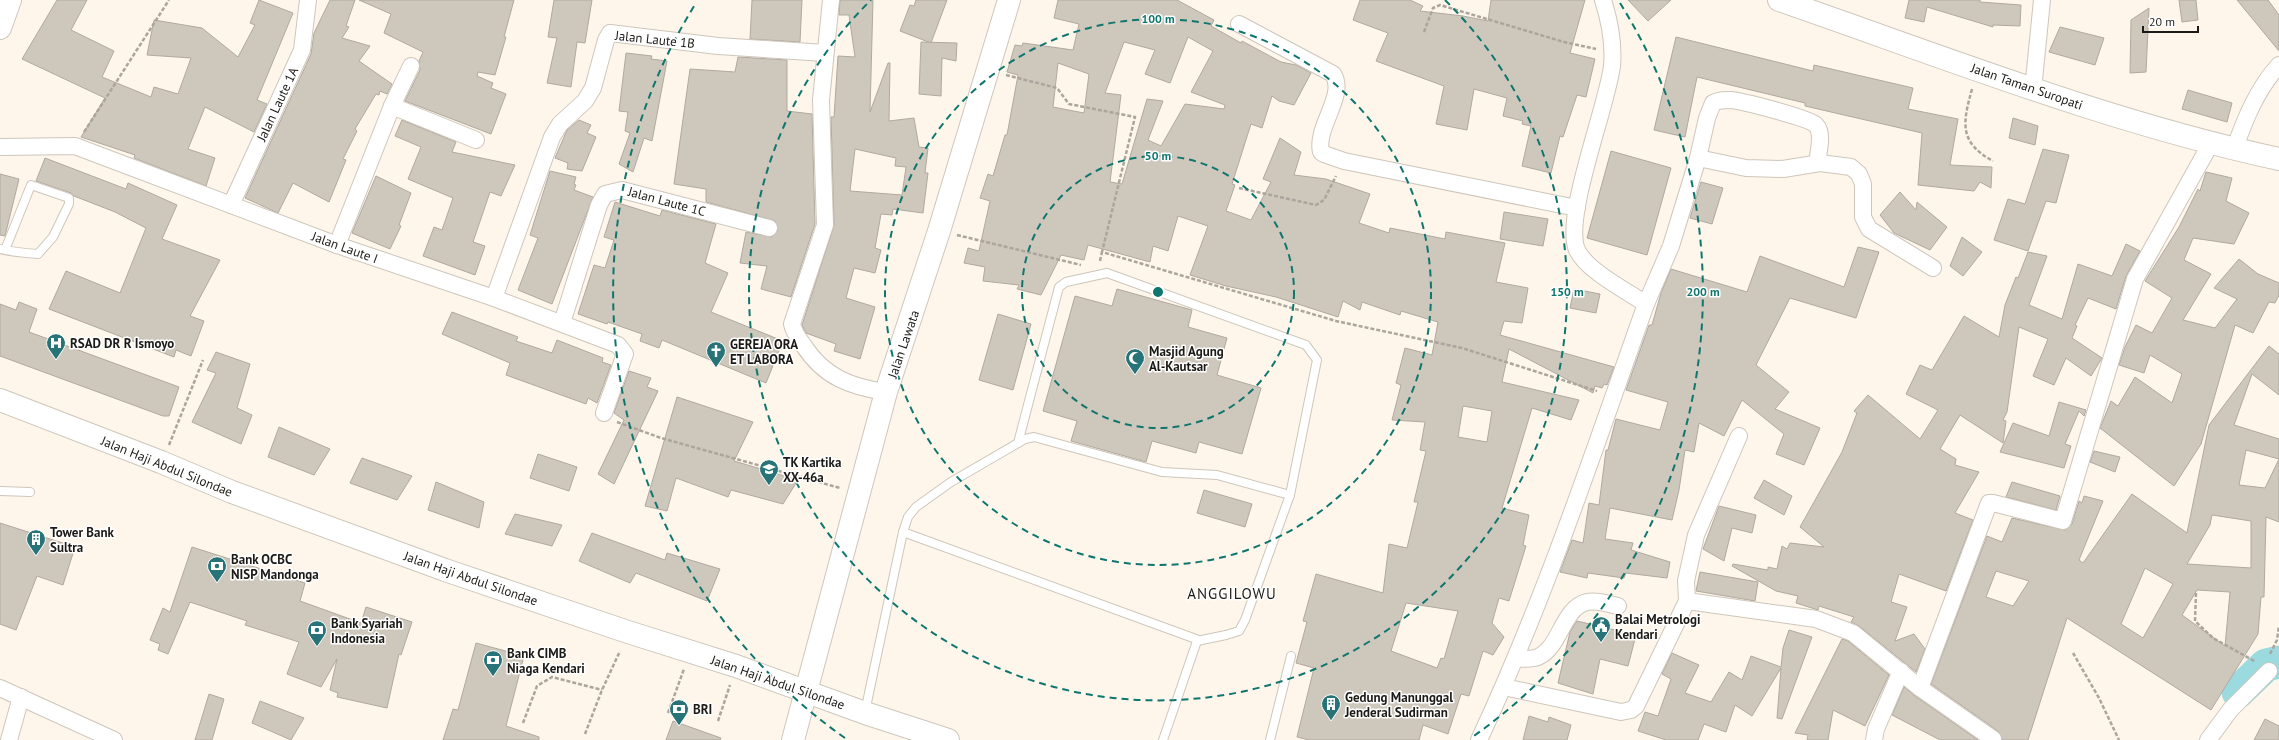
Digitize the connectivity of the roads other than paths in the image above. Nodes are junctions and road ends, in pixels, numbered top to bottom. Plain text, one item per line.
1 (10, 0) edge
2 (308, 0) edge
3 (831, 0) edge
4 (1009, 0) edge
5 (1603, 0) edge
6 (1779, 0) edge
7 (2042, 0) edge
8 (1239, 24) dead end
9 (0, 28) edge
10 (825, 53) junction
11 (2279, 65) edge
12 (411, 66) dead end
13 (2033, 90) junction
14 (392, 106) junction
15 (476, 140) dead end
16 (2211, 143) junction
17 (0, 147) edge
18 (2234, 150) junction
19 (1698, 158) junction
20 (2279, 160) edge
21 (1817, 164) junction
22 (231, 205) junction
23 (1576, 208) junction
24 (769, 228) dead end
25 (337, 245) junction
26 (3, 249) edge
27 (1933, 268) dead end
28 (494, 298) junction
29 (1646, 304) junction
30 (562, 323) junction
31 (886, 392) junction
32 (0, 400) edge
33 (608, 417) road end
34 (1738, 436) dead end
35 (1018, 443) junction
36 (0, 491) edge
37 (30, 492) dead end
38 (1290, 495) junction
39 (903, 532) junction
40 (1687, 601) junction
41 (1618, 606) dead end
42 (1197, 641) junction
43 (1291, 656) dead end
44 (1516, 658) junction
45 (1901, 671) junction
46 (2270, 672) edge
47 (0, 688) edge
48 (1504, 688) junction
49 (1920, 688) junction
50 (807, 692) junction
51 (21, 698) junction
52 (865, 713) junction
53 (1993, 739) edge
54 (9, 740) edge
55 (114, 740) edge
56 (793, 740) edge
57 (948, 740) edge
58 (1163, 740) edge
59 (1270, 740) edge
60 (1479, 740) edge
61 (1874, 740) edge
62 (2208, 740) edge

1 - 9 main road
2 - 22 street, Jalan Laute 1A
3 - 10 street
4 - 31 main road, Jalan Lawata
5 - 23 street
6 - 13 main road, Jalan Taman Suropati
7 - 13 street
8 - 23 street
10 - 28 street, Jalan Laute 1B
10 - 31 street
11 - 18 street
12 - 14 street
13 - 16 main road, Jalan Taman Suropati
14 - 15 street
14 - 25 street
16 - 18 main road, Jalan Taman Suropati
16 - 49 street
17 - 22 street, Jalan Laute I
18 - 20 main road, Jalan Taman Suropati
19 - 21 street
19 - 21 street
19 - 29 street
21 - 27 street
22 - 25 street, Jalan Laute I
23 - 29 street
24 - 30 street, Jalan Laute 1C
25 - 28 street, Jalan Laute I
26 - 26 lane
28 - 30 street, Jalan Laute I
29 - 44 street
30 - 33 street, Jalan Laute I
31 - 50 main road, Jalan Lawata
32 - 50 main road, Jalan Haji Abdul Silondae
34 - 40 street
35 - 38 lane
35 - 38 lane
35 - 39 lane
36 - 37 lane
38 - 42 lane
39 - 42 lane
39 - 52 lane
40 - 45 street
40 - 48 street
41 - 44 street
42 - 58 lane
43 - 59 lane
44 - 48 street
45 - 49 street
45 - 61 street
46 - 62 street
47 - 51 street
48 - 60 street
49 - 53 street
50 - 52 main road, Jalan Haji Abdul Silondae
50 - 56 main road, Jalan Lawata
51 - 54 street
51 - 55 street
52 - 57 main road, Jalan Haji Abdul Silondae

